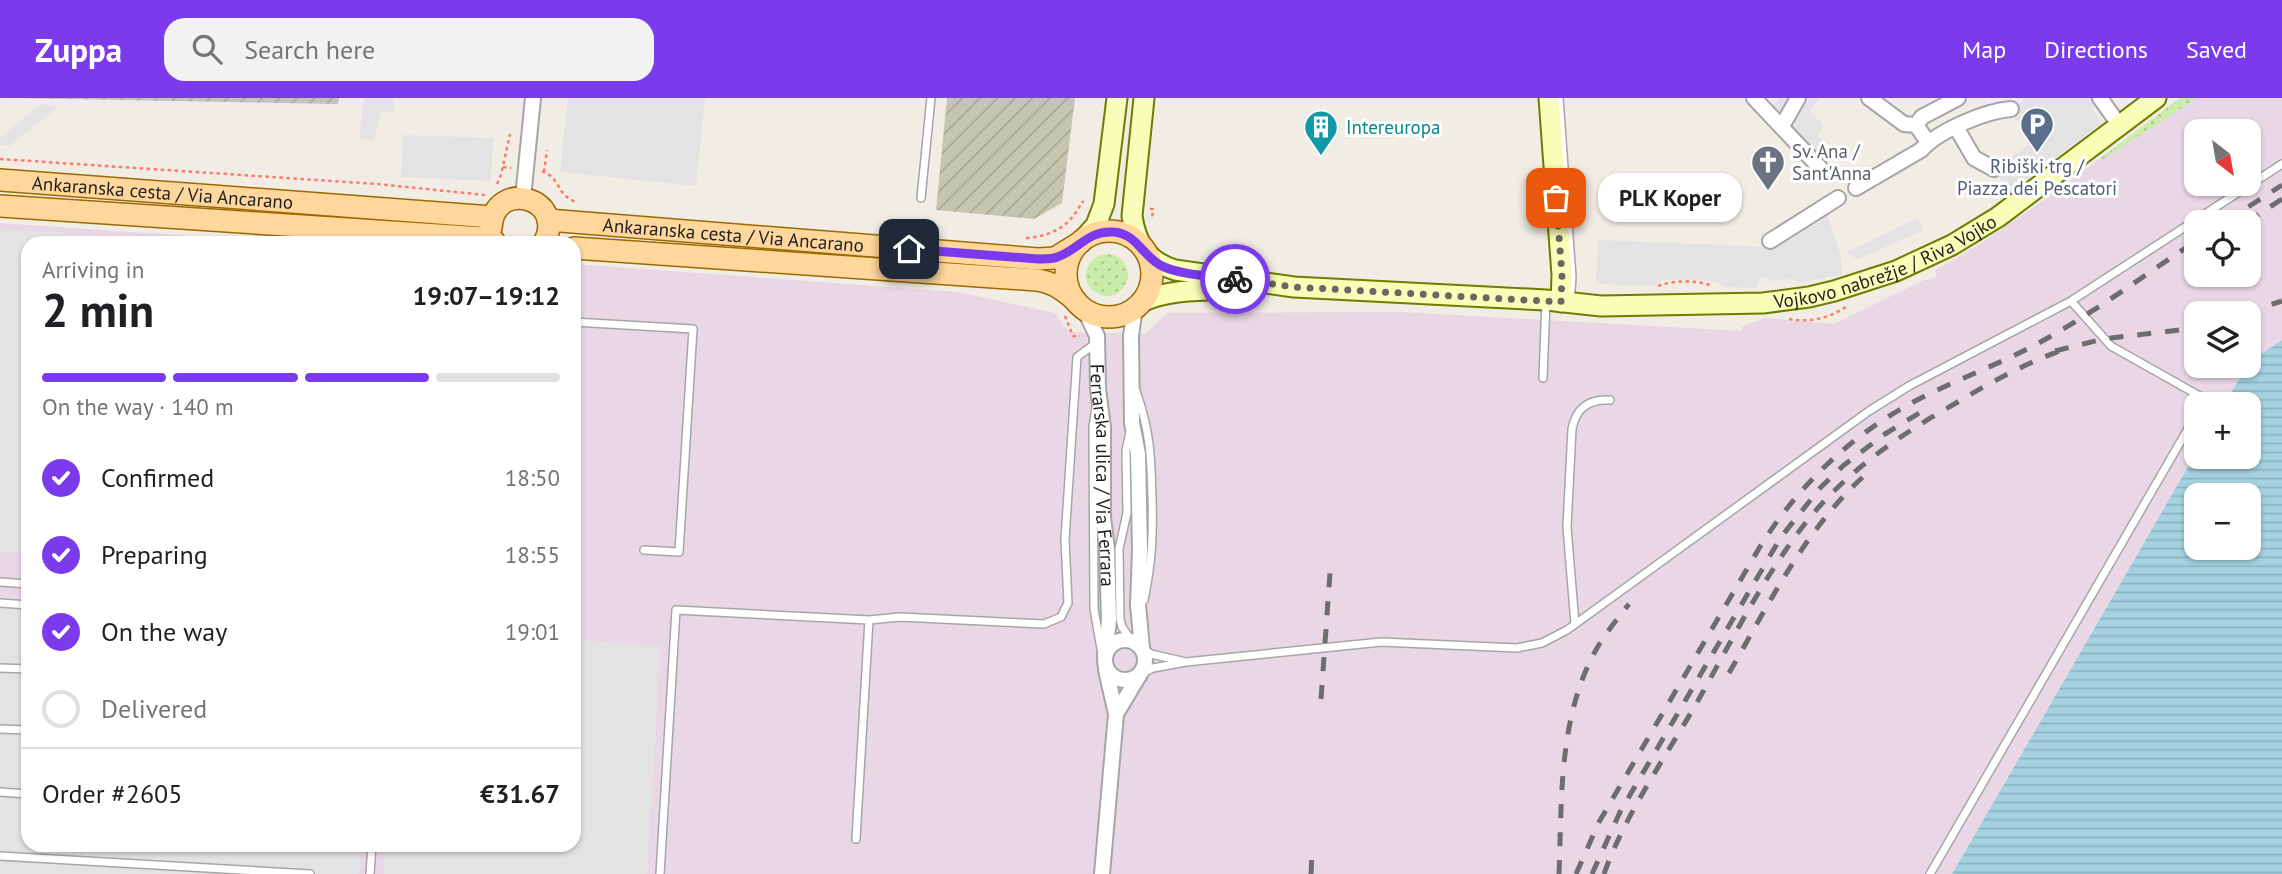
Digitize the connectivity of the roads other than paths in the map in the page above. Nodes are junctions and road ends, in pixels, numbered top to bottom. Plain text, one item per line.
1 (533, 98) edge
2 (931, 98) edge
3 (1117, 98) edge
4 (1144, 98) edge
5 (1549, 98) edge
6 (1559, 98) edge
7 (1754, 98) edge
8 (1798, 98) edge
9 (1868, 98) edge
10 (1958, 98) edge
11 (2100, 98) edge
12 (2157, 98) edge
13 (1930, 104) edge
14 (2011, 109) dead end
15 (1916, 125) junction
16 (1782, 126) junction
17 (2120, 126) junction
18 (1956, 127) junction
19 (1928, 142) junction
20 (2282, 163) edge
21 (1994, 169) dead end
22 (1823, 171) dead end
23 (0, 180) edge
24 (1856, 188) dead end
25 (523, 198) junction
26 (921, 198) dead end
27 (1838, 198) dead end
28 (0, 206) edge
29 (492, 217) junction
30 (548, 220) junction
31 (448, 236) edge
32 (492, 236) edge
33 (548, 236) edge
34 (1770, 241) dead end
35 (1081, 242) junction
36 (581, 248) edge
37 (1143, 250) junction
38 (1294, 287) junction
39 (1559, 301) junction
40 (2071, 301) junction
41 (1141, 302) junction
42 (1070, 309) junction
43 (581, 322) edge
44 (1097, 341) junction
45 (1132, 378) junction
46 (1543, 378) dead end
47 (2192, 392) edge
48 (1610, 400) dead end
49 (1132, 423) junction
50 (2184, 436) edge
51 (644, 550) dead end
52 (0, 582) edge
53 (21, 584) edge
54 (0, 604) edge
55 (21, 606) edge
56 (869, 620) junction
57 (1139, 624) junction
58 (1575, 624) junction
59 (1136, 644) junction
60 (1105, 662) junction
61 (1185, 662) junction
62 (0, 668) edge
63 (21, 669) edge
64 (1140, 674) junction
65 (1116, 714) junction
66 (0, 729) edge
67 (21, 730) edge
68 (0, 792) edge
69 (21, 794) edge
70 (856, 839) dead end
71 (372, 852) edge
72 (0, 856) edge
73 (310, 874) edge
74 (370, 874) edge
75 (660, 874) edge
76 (1102, 874) edge
77 (1930, 874) edge

1 - 25 street
2 - 26 lane
3 - 35 street
4 - 37 street
5 - 39 street
6 - 39 lane
7 - 16 street
8 - 16 street
9 - 15 street
10 - 13 street
11 - 17 street
12 - 17 street, Vojkovo nabrežje / Riva Vojko
13 - 15 street
14 - 18 street
15 - 19 street
16 - 22 street
17 - 39 street, Vojkovo nabrežje / Riva Vojko
18 - 19 street
18 - 21 street
19 - 24 street
20 - 40 lane
23 - 29 main road, Ankaranska cesta / Via Ancarano
25 - 29 main road
25 - 30 main road
27 - 34 street
28 - 31 main road, Ankaranska cesta / Via Ancarano
29 - 32 main road
30 - 33 main road
30 - 35 main road, Ankaranska cesta / Via Ancarano
35 - 37 main road
35 - 42 main road
36 - 42 main road, Ankaranska cesta / Via Ancarano
37 - 38 street
37 - 41 main road
38 - 39 street, Vojkovo nabrežje / Riva Vojko
38 - 41 street
39 - 46 lane
40 - 47 lane
40 - 58 lane
41 - 42 main road
41 - 45 street, Ferrarska ulica / Via Ferrara
42 - 44 street, Ferrarska ulica / Via Ferrara
43 - 51 lane
44 - 56 lane
44 - 60 street, Ferrarska ulica / Via Ferrara
45 - 49 street, Ferrarska ulica / Via Ferrara
45 - 57 lane
48 - 58 lane
49 - 57 street, Ferrarska ulica / Via Ferrara
49 - 59 lane
50 - 77 lane
52 - 53 lane
54 - 55 lane
56 - 70 lane
56 - 75 lane
57 - 59 street, Ferrarska ulica / Via Ferrara
58 - 61 lane
59 - 60 street
59 - 61 lane
59 - 64 street
60 - 64 street
60 - 65 street, Ferrarska ulica / Via Ferrara
61 - 64 lane
62 - 63 lane
64 - 65 street
65 - 76 street
66 - 67 lane
68 - 69 lane
71 - 74 lane
72 - 73 lane

